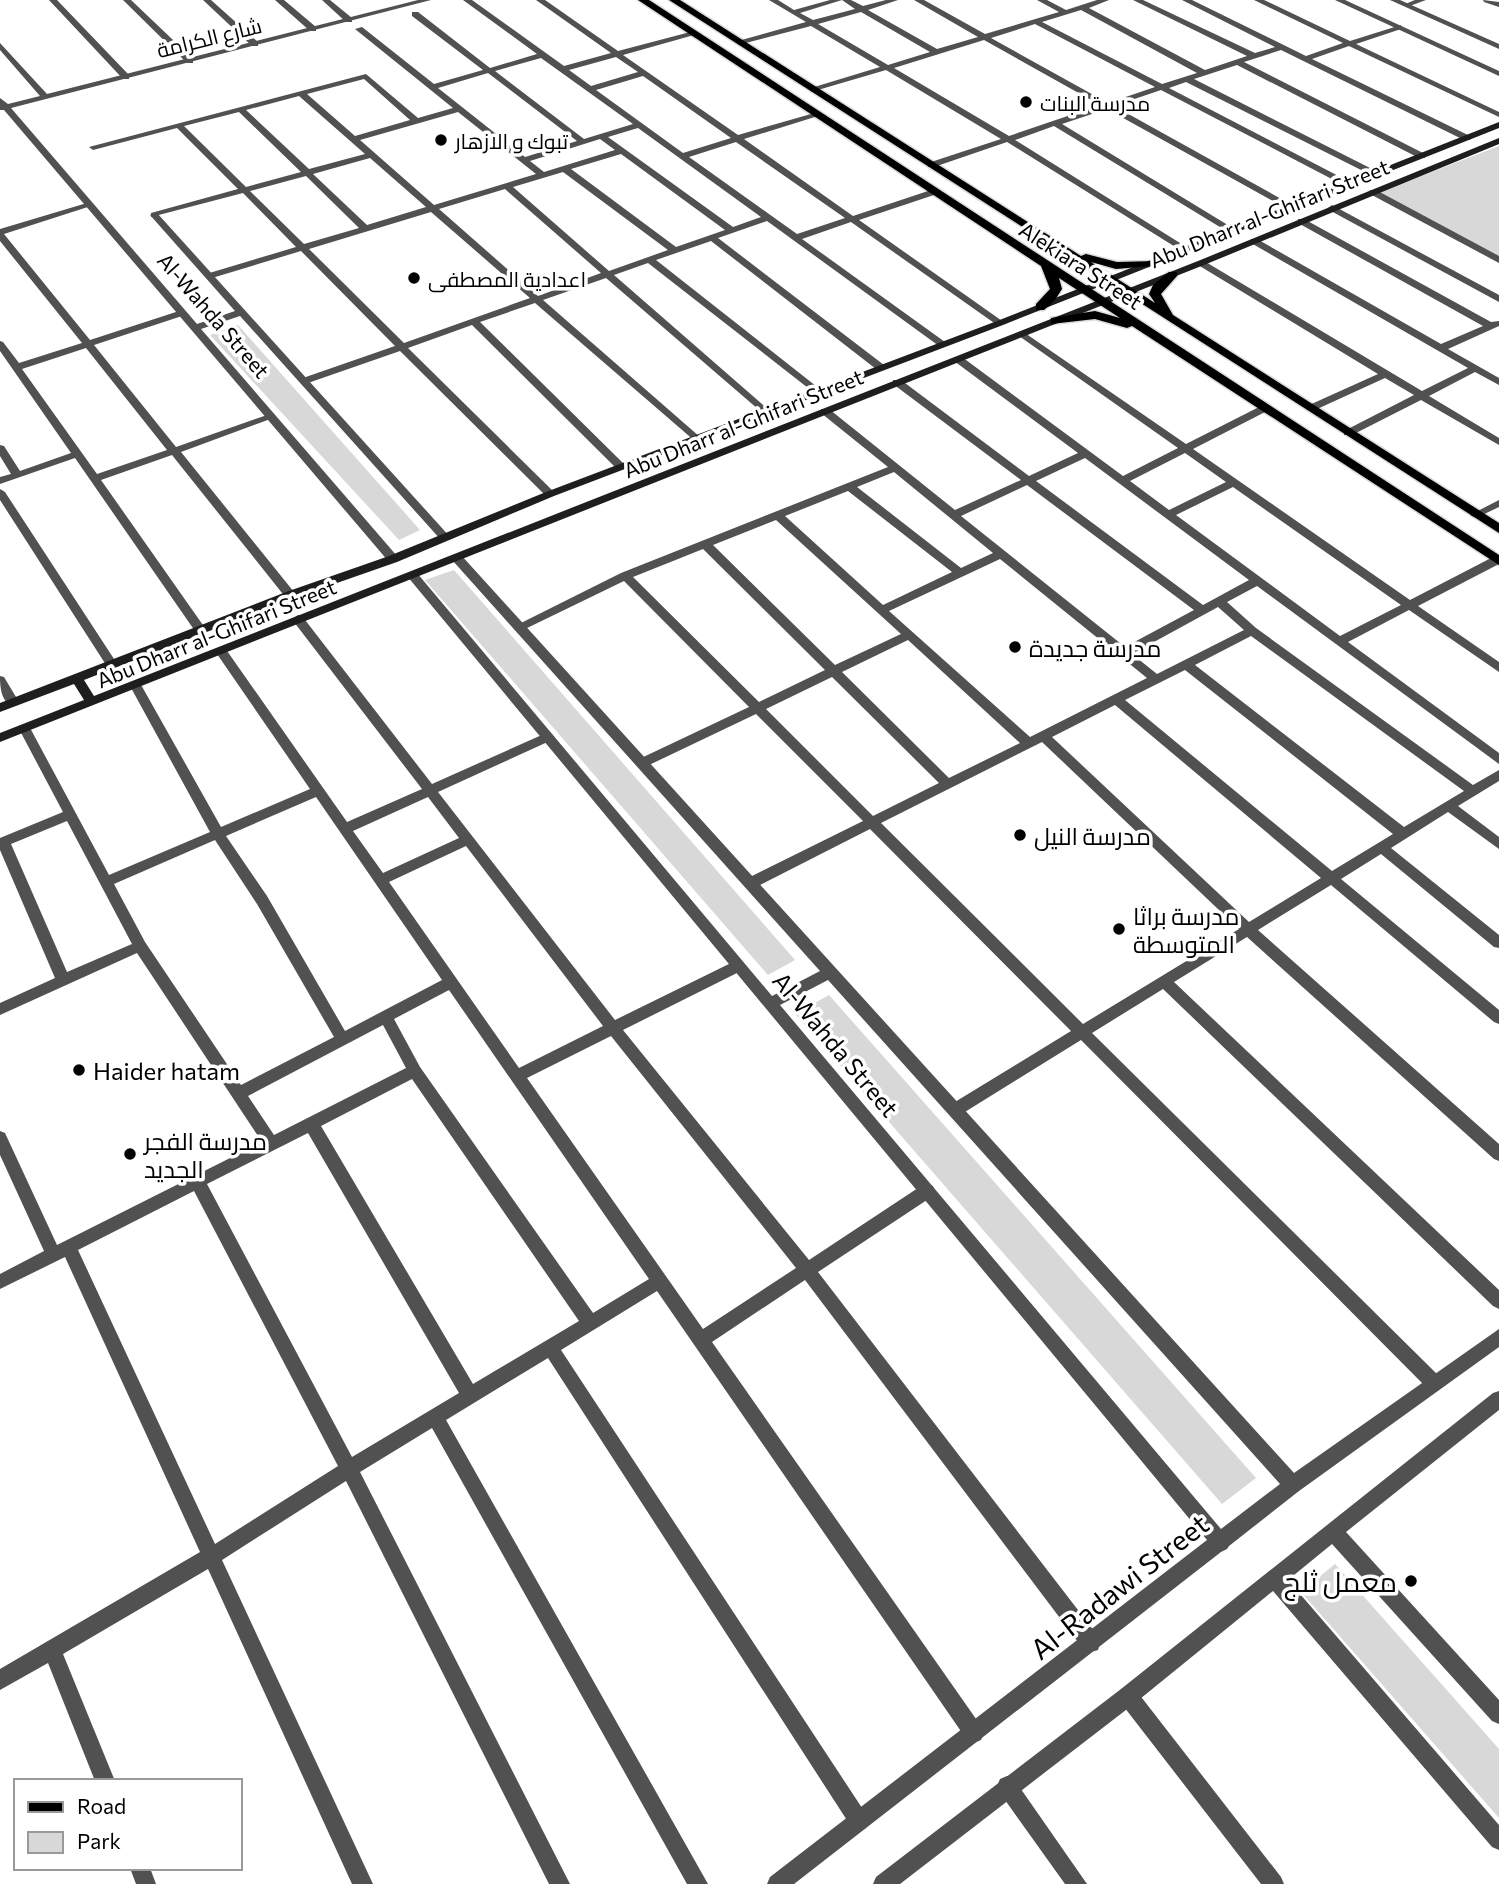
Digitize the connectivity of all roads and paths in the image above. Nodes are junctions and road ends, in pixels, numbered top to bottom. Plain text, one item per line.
1 (52, 0) edge
2 (127, 0) edge
3 (207, 0) edge
4 (279, 0) edge
5 (326, 0) edge
6 (427, 0) edge
7 (467, 0) edge
8 (540, 0) edge
9 (643, 0) edge
10 (674, 0) edge
11 (774, 0) edge
12 (838, 0) edge
13 (846, 0) edge
14 (894, 0) edge
15 (918, 0) edge
16 (1044, 0) edge
17 (1105, 0) edge
18 (1137, 0) edge
19 (1186, 0) edge
20 (1258, 0) edge
21 (1339, 0) edge
22 (1395, 0) edge
23 (1422, 0) edge
24 (1487, 0) edge
25 (402, 3) edge
26 (1407, 5) junction
27 (1499, 5) edge
28 (1082, 7) junction
29 (862, 10) junction
30 (794, 12) junction
31 (1065, 12) junction
32 (415, 14) dead end
33 (349, 20) junction
34 (1035, 21) junction
35 (814, 25) junction
36 (1398, 27) junction
37 (313, 29) junction
38 (359, 29) dead end
39 (691, 33) junction
40 (985, 37) junction
41 (741, 43) junction
42 (1352, 43) junction
43 (255, 44) junction
44 (0, 45) edge
45 (1281, 47) junction
46 (1499, 47) edge
47 (936, 52) junction
48 (542, 54) junction
49 (617, 54) junction
50 (1254, 56) junction
51 (1305, 59) junction
52 (190, 61) junction
53 (1238, 62) junction
54 (884, 68) junction
55 (563, 69) junction
56 (488, 71) junction
57 (644, 73) junction
58 (1204, 73) junction
59 (1499, 74) edge
60 (126, 77) junction
61 (1187, 79) junction
62 (433, 87) junction
63 (1161, 87) junction
64 (590, 89) junction
65 (814, 90) junction
66 (301, 93) junction
67 (46, 98) junction
68 (2, 105) edge
69 (1108, 105) junction
70 (242, 108) junction
71 (459, 109) junction
72 (815, 114) junction
73 (852, 114) junction
74 (1499, 115) edge
75 (416, 121) junction
76 (827, 121) junction
77 (1055, 123) junction
78 (179, 125) junction
79 (639, 125) junction
80 (1499, 125) edge
81 (601, 136) junction
82 (737, 138) junction
83 (1466, 138) junction
84 (354, 139) junction
85 (1008, 139) junction
86 (1499, 141) edge
87 (583, 142) junction
88 (93, 147) dead end
89 (622, 151) junction
90 (371, 155) junction
91 (682, 156) junction
92 (1422, 156) junction
93 (524, 160) junction
94 (931, 165) junction
95 (565, 169) junction
96 (308, 172) junction
97 (1381, 173) junction
98 (543, 175) junction
99 (1401, 180) junction
100 (1349, 185) junction
101 (507, 186) junction
102 (244, 190) junction
103 (934, 192) junction
104 (1373, 192) junction
105 (90, 205) junction
106 (1291, 208) junction
107 (1332, 208) junction
108 (433, 209) junction
109 (850, 217) junction
110 (768, 218) junction
111 (1301, 221) junction
112 (366, 229) junction
113 (732, 231) junction
114 (1233, 232) junction
115 (0, 233) edge
116 (712, 238) junction
117 (795, 238) junction
118 (1254, 241) junction
119 (303, 248) junction
120 (1062, 249) junction
121 (1185, 250) junction
122 (675, 251) junction
123 (650, 260) junction
124 (1499, 260) edge
125 (1042, 262) junction
126 (1151, 263) junction
127 (1201, 263) junction
128 (608, 274) junction
129 (1173, 274) junction
130 (209, 276) junction
131 (1109, 279) junction
132 (1083, 290) junction
133 (1128, 291) junction
134 (536, 299) junction
135 (1499, 299) edge
136 (1102, 301) junction
137 (1040, 307) junction
138 (242, 312) junction
139 (183, 313) junction
140 (1172, 319) junction
141 (474, 321) junction
142 (1055, 321) junction
143 (1000, 323) junction
144 (1495, 324) edge
145 (195, 328) junction
146 (1146, 330) junction
147 (1022, 334) junction
148 (0, 344) edge
149 (88, 344) junction
150 (942, 344) junction
151 (402, 346) junction
152 (1441, 348) junction
153 (958, 359) junction
154 (16, 367) junction
155 (880, 367) junction
156 (1474, 369) junction
157 (1386, 374) junction
158 (850, 379) junction
159 (304, 381) junction
160 (897, 382) junction
161 (1499, 382) edge
162 (817, 392) junction
163 (868, 394) junction
164 (1422, 396) junction
165 (1265, 408) junction
166 (1311, 408) junction
167 (825, 411) junction
168 (765, 412) junction
169 (271, 417) junction
170 (1348, 433) junction
171 (696, 439) junction
172 (1499, 442) edge
173 (0, 448) edge
174 (1184, 449) junction
175 (174, 450) junction
176 (1087, 453) junction
177 (77, 454) junction
178 (621, 467) junction
179 (895, 468) junction
180 (17, 475) junction
181 (94, 479) junction
182 (1123, 480) junction
183 (0, 481) edge
184 (1027, 481) junction
185 (1233, 483) junction
186 (849, 486) junction
187 (0, 492) edge
188 (550, 494) junction
189 (1499, 503) edge
190 (1169, 514) junction
191 (1476, 514) junction
192 (777, 515) junction
193 (954, 515) junction
194 (1499, 529) edge
195 (445, 538) junction
196 (705, 544) junction
197 (1001, 554) junction
198 (457, 558) junction
199 (393, 559) junction
200 (1498, 560) edge
201 (960, 573) junction
202 (413, 576) junction
203 (625, 576) junction
204 (1258, 580) junction
205 (290, 595) junction
206 (1220, 602) junction
207 (1409, 605) junction
208 (881, 610) junction
209 (1203, 611) junction
210 (298, 619) junction
211 (519, 626) junction
212 (201, 631) junction
213 (1252, 631) junction
214 (909, 635) junction
215 (1340, 640) junction
216 (221, 651) junction
217 (1124, 653) junction
218 (1186, 664) junction
219 (112, 665) junction
220 (1499, 668) edge
221 (834, 671) junction
222 (76, 678) junction
223 (1156, 679) junction
224 (0, 680) edge
225 (136, 686) junction
226 (1116, 699) junction
227 (13, 702) junction
228 (92, 703) junction
229 (756, 707) junction
230 (0, 708) edge
231 (25, 729) junction
232 (1043, 736) junction
233 (548, 737) junction
234 (0, 738) edge
235 (1028, 743) junction
236 (1499, 759) edge
237 (642, 763) junction
238 (1499, 775) edge
239 (948, 784) junction
240 (431, 790) junction
241 (318, 791) junction
242 (1473, 791) junction
243 (1449, 806) junction
244 (69, 815) junction
245 (872, 822) junction
246 (345, 829) junction
247 (218, 834) junction
248 (1403, 834) junction
249 (469, 839) junction
250 (1, 843) edge
251 (1499, 844) edge
252 (1381, 847) junction
253 (1331, 878) junction
254 (381, 880) junction
255 (105, 883) junction
256 (751, 883) junction
257 (1248, 929) junction
258 (1499, 943) edge
259 (140, 946) junction
260 (738, 965) junction
261 (830, 972) junction
262 (64, 981) junction
263 (1164, 981) junction
264 (452, 982) junction
265 (770, 1003) junction
266 (0, 1009) edge
267 (386, 1017) junction
268 (1499, 1018) edge
269 (612, 1027) junction
270 (1082, 1032) junction
271 (343, 1040) junction
272 (415, 1071) junction
273 (517, 1076) junction
274 (238, 1094) junction
275 (955, 1110) junction
276 (311, 1123) junction
277 (0, 1138) edge
278 (271, 1143) junction
279 (1499, 1154) edge
280 (197, 1181) junction
281 (927, 1191) junction
282 (62, 1252) junction
283 (807, 1270) junction
284 (660, 1281) junction
285 (0, 1282) edge
286 (1499, 1301) edge
287 (590, 1323) junction
288 (1499, 1337) edge
289 (701, 1340) junction
290 (550, 1347) junction
291 (1434, 1383) junction
292 (470, 1395) junction
293 (1499, 1399) edge
294 (435, 1417) junction
295 (349, 1469) junction
296 (1293, 1485) junction
297 (1333, 1531) junction
298 (1221, 1543) junction
299 (212, 1556) junction
300 (1273, 1578) junction
301 (1091, 1643) junction
302 (52, 1648) junction
303 (0, 1680) edge
304 (1128, 1696) junction
305 (1499, 1714) edge
306 (974, 1733) junction
307 (104, 1779) edge
308 (1007, 1786) junction
309 (859, 1821) junction
310 (1499, 1840) edge
311 (891, 1882) edge
312 (363, 1884) edge
313 (561, 1884) edge
314 (698, 1884) edge
315 (777, 1884) edge
316 (1077, 1884) edge
317 (1274, 1884) edge

1 - 60 street
2 - 52 street
3 - 43 street
4 - 37 street
5 - 33 street
6 - 25 street, شارع الكرامة
7 - 48 street
8 - 49 street
9 - 39 main road, Alekiara Street
10 - 41 main road, Alekiara Street
11 - 30 street
12 - 30 street
13 - 29 street
14 - 29 street
15 - 40 street
16 - 31 street
17 - 28 street
18 - 50 street
19 - 45 street
20 - 42 street
21 - 36 street
22 - 26 street
23 - 26 street
24 - 27 street
25 - 33 street, شارع الكرامة
26 - 46 street
28 - 31 street
28 - 58 street
29 - 35 street
29 - 47 street
30 - 35 street
31 - 34 street
32 - 56 street
33 - 37 street, شارع الكرامة
34 - 40 street
34 - 63 street
35 - 41 street
35 - 54 street
36 - 42 street
36 - 59 street
37 - 43 street, شارع الكرامة
38 - 62 street
39 - 49 street
39 - 72 main road, Alekiara Street
40 - 47 street
40 - 69 street
41 - 65 main road, Alekiara Street
42 - 51 street
42 - 74 street
43 - 52 street, شارع الكرامة
44 - 67 street
45 - 50 street
45 - 51 street
47 - 54 street
48 - 55 street
48 - 56 street
49 - 55 street
49 - 57 street
50 - 53 street
51 - 83 street
52 - 60 street, شارع الكرامة
53 - 58 street
53 - 92 street
54 - 65 street
54 - 85 street
55 - 64 street
56 - 62 street
56 - 87 street
57 - 64 street
57 - 82 street
58 - 61 street
60 - 67 street, شارع الكرامة
61 - 63 street
61 - 97 street
62 - 71 street
63 - 69 street
63 - 100 street
64 - 79 street
65 - 73 main road, Alekiara Street
66 - 70 street
66 - 75 street
66 - 84 street
67 - 68 street, شارع الكرامة
68 - 105 street, Al-Wahda Street
69 - 77 street
69 - 106 street
70 - 78 street
70 - 96 street
71 - 75 street
71 - 93 street
72 - 76 main road, Alekiara Street
72 - 82 street
73 - 76 main road
73 - 94 main road, Alekiara Street
75 - 84 street
76 - 103 main road, Alekiara Street
77 - 85 street
77 - 114 street
78 - 88 street
78 - 102 street
79 - 81 street
79 - 91 street
80 - 83 main road, Abu Dharr al-Ghifari Street
81 - 87 street
81 - 89 street
82 - 91 street
82 - 109 street
83 - 92 main road, Abu Dharr al-Ghifari Street
84 - 90 street
85 - 94 street
85 - 121 street
86 - 99 main road, Abu Dharr al-Ghifari Street
87 - 93 street
89 - 95 street
89 - 113 street
90 - 96 street
90 - 108 street
91 - 110 street
92 - 97 main road, Abu Dharr al-Ghifari Street
93 - 98 street
94 - 120 main road, Alekiara Street
95 - 98 street
95 - 122 street
96 - 102 street
96 - 112 street
97 - 99 main road
97 - 100 main road, Abu Dharr al-Ghifari Street
98 - 101 street
99 - 104 main road, Abu Dharr al-Ghifari Street
100 - 106 main road, Abu Dharr al-Ghifari Street
101 - 108 street
101 - 128 street
102 - 119 street
102 - 130 street, Al-Wahda Street
103 - 109 street
103 - 125 main road, Alekiara Street
104 - 107 main road, Abu Dharr al-Ghifari Street
104 - 124 street
105 - 115 street
105 - 139 street, Al-Wahda Street
106 - 114 main road, Abu Dharr al-Ghifari Street
107 - 111 main road, Abu Dharr al-Ghifari Street
107 - 135 street
108 - 112 street
108 - 134 street
109 - 117 street
109 - 143 street
110 - 113 street
110 - 117 street
111 - 118 main road, Abu Dharr al-Ghifari Street
111 - 144 street
112 - 119 street
113 - 116 street
114 - 121 main road, Abu Dharr al-Ghifari Street
115 - 149 street
116 - 122 street
116 - 155 street
117 - 150 street
118 - 127 main road, Abu Dharr al-Ghifari Street
118 - 152 street
119 - 130 street
119 - 151 street
120 - 126 main road
120 - 131 main road, Alekiara Street
121 - 126 main road, Abu Dharr al-Ghifari Street
122 - 123 street
123 - 128 street
123 - 162 street
125 - 132 main road, Alekiara Street
125 - 137 main road
126 - 131 main road, Abu Dharr al-Ghifari Street
127 - 129 main road, Abu Dharr al-Ghifari Street
127 - 157 street
128 - 134 street
128 - 168 street
129 - 133 main road, Abu Dharr al-Ghifari Street
129 - 140 main road
130 - 138 street, Al-Wahda Street
131 - 132 main road, Abu Dharr al-Ghifari Street
131 - 133 main road, Alekiara Street
132 - 136 main road, Alekiara Street
132 - 137 main road, Abu Dharr al-Ghifari Street
133 - 136 main road, Abu Dharr al-Ghifari Street
133 - 140 main road, Alekiara Street
134 - 141 street
134 - 171 street
136 - 142 main road, Abu Dharr al-Ghifari Street
136 - 146 main road, Alekiara Street
137 - 143 main road, Abu Dharr al-Ghifari Street
138 - 145 street
138 - 159 street, Al-Wahda Street
139 - 145 street, Al-Wahda Street
139 - 149 street
140 - 166 main road, Alekiara Street
141 - 151 street
141 - 178 street
142 - 146 main road
142 - 147 main road, Abu Dharr al-Ghifari Street
143 - 150 main road, Abu Dharr al-Ghifari Street
144 - 152 street
145 - 169 street, Al-Wahda Street
146 - 165 main road, Alekiara Street
147 - 153 main road, Abu Dharr al-Ghifari Street
147 - 174 street
148 - 154 street
149 - 154 street
149 - 175 street
150 - 155 main road, Abu Dharr al-Ghifari Street
151 - 159 street
151 - 188 street
152 - 156 street
153 - 160 main road, Abu Dharr al-Ghifari Street
153 - 176 street
154 - 177 street
155 - 158 main road, Abu Dharr al-Ghifari Street
156 - 161 street
156 - 164 street
157 - 164 street
157 - 166 street
158 - 162 main road, Abu Dharr al-Ghifari Street
158 - 163 main road
159 - 195 street, Al-Wahda Street
160 - 163 main road, Abu Dharr al-Ghifari Street
160 - 184 street
162 - 168 main road, Abu Dharr al-Ghifari Street
163 - 167 main road, Abu Dharr al-Ghifari Street
164 - 170 street
164 - 172 street
165 - 174 street
165 - 200 main road, Alekiara Street
166 - 170 main road, Alekiara Street
167 - 179 street
167 - 198 main road, Abu Dharr al-Ghifari Street
168 - 171 main road, Abu Dharr al-Ghifari Street
169 - 175 street
169 - 199 street, Al-Wahda Street
170 - 191 main road, Alekiara Street
171 - 178 main road, Abu Dharr al-Ghifari Street
173 - 180 street
174 - 182 street
174 - 185 street
175 - 181 street
175 - 205 street
176 - 182 street
176 - 184 street
177 - 180 street
177 - 181 street
178 - 188 main road, Abu Dharr al-Ghifari Street
179 - 186 street
179 - 193 street
180 - 183 street
181 - 212 street
182 - 190 street
184 - 193 street
184 - 209 street
185 - 190 street
185 - 207 street
186 - 192 street
186 - 201 street
187 - 219 street
188 - 195 main road, Abu Dharr al-Ghifari Street
189 - 191 street
190 - 204 street
191 - 194 main road, Alekiara Street
192 - 196 street
192 - 208 street
193 - 197 street
195 - 199 main road, Abu Dharr al-Ghifari Street
196 - 203 street
196 - 221 street
197 - 201 street
197 - 217 street
198 - 202 main road, Abu Dharr al-Ghifari Street
198 - 211 street, Al-Wahda Street
199 - 205 main road, Abu Dharr al-Ghifari Street
200 - 207 street
201 - 208 street
202 - 210 main road, Abu Dharr al-Ghifari Street
202 - 233 street, Al-Wahda Street
203 - 211 street
203 - 229 street
204 - 206 street
204 - 215 street
205 - 212 main road, Abu Dharr al-Ghifari Street
206 - 209 street
206 - 213 street
207 - 215 street
207 - 220 street
208 - 214 street
209 - 217 street
210 - 216 main road, Abu Dharr al-Ghifari Street
210 - 240 street
211 - 237 street, Al-Wahda Street
212 - 219 main road, Abu Dharr al-Ghifari Street
213 - 218 street
213 - 242 street
214 - 221 street
214 - 235 street
215 - 236 street
216 - 225 main road, Abu Dharr al-Ghifari Street
216 - 241 street
217 - 223 street
218 - 223 street
218 - 248 street
219 - 222 main road, Abu Dharr al-Ghifari Street
221 - 229 street
221 - 239 street
222 - 227 main road, Abu Dharr al-Ghifari Street
222 - 228 main road
223 - 226 street
224 - 227 street
225 - 228 main road, Abu Dharr al-Ghifari Street
225 - 247 street
226 - 232 street
226 - 253 street
227 - 230 main road, Abu Dharr al-Ghifari Street
228 - 231 main road, Abu Dharr al-Ghifari Street
229 - 237 street
229 - 245 street
231 - 234 main road, Abu Dharr al-Ghifari Street
231 - 244 street
232 - 235 street
232 - 257 street
233 - 240 street
233 - 260 street, Al-Wahda Street
235 - 239 street
237 - 256 street, Al-Wahda Street
238 - 242 street
239 - 245 street
240 - 246 street
240 - 249 street
241 - 246 street
241 - 247 street
242 - 243 street
243 - 248 street
243 - 251 street
244 - 250 street
244 - 255 street
245 - 256 street
245 - 270 street
246 - 254 street
247 - 255 street
247 - 271 street
248 - 252 street
249 - 254 street
249 - 269 street
250 - 262 street
252 - 253 street
252 - 258 street
253 - 257 street
253 - 268 street
254 - 264 street
255 - 259 street
256 - 261 street, Al-Wahda Street
257 - 263 street
257 - 279 street
259 - 262 street
259 - 274 street
260 - 265 street, Al-Wahda Street
260 - 269 street
261 - 265 street
261 - 275 street, Al-Wahda Street
262 - 266 street
263 - 270 street
263 - 286 street
264 - 267 street
264 - 273 street
265 - 281 street, Al-Wahda Street
267 - 271 street
267 - 272 street
269 - 273 street
269 - 283 street
270 - 275 street
270 - 291 street
271 - 274 street
272 - 276 street
272 - 287 street
273 - 284 street
274 - 278 street
275 - 296 street, Al-Wahda Street
276 - 278 street
276 - 292 street
277 - 282 street
278 - 280 street
280 - 282 street
280 - 295 street
281 - 283 street
281 - 298 street, Al-Wahda Street
282 - 285 street
282 - 299 street
283 - 289 street
283 - 301 street
284 - 287 street
284 - 289 street
287 - 290 street
288 - 291 street, Al-Radawi Street
289 - 306 street
290 - 292 street
290 - 309 street
291 - 296 street, Al-Radawi Street
292 - 294 street
293 - 297 street
294 - 295 street
294 - 314 street
295 - 299 street
295 - 313 street
296 - 298 street, Al-Radawi Street
297 - 300 street
297 - 305 street
298 - 301 street, Al-Radawi Street
299 - 302 street
299 - 312 street
300 - 304 street
300 - 310 street
301 - 306 street, Al-Radawi Street
302 - 303 street
302 - 307 street
304 - 308 street
304 - 317 street
306 - 309 street, Al-Radawi Street
308 - 311 street
308 - 316 street
309 - 315 street, Al-Radawi Street

